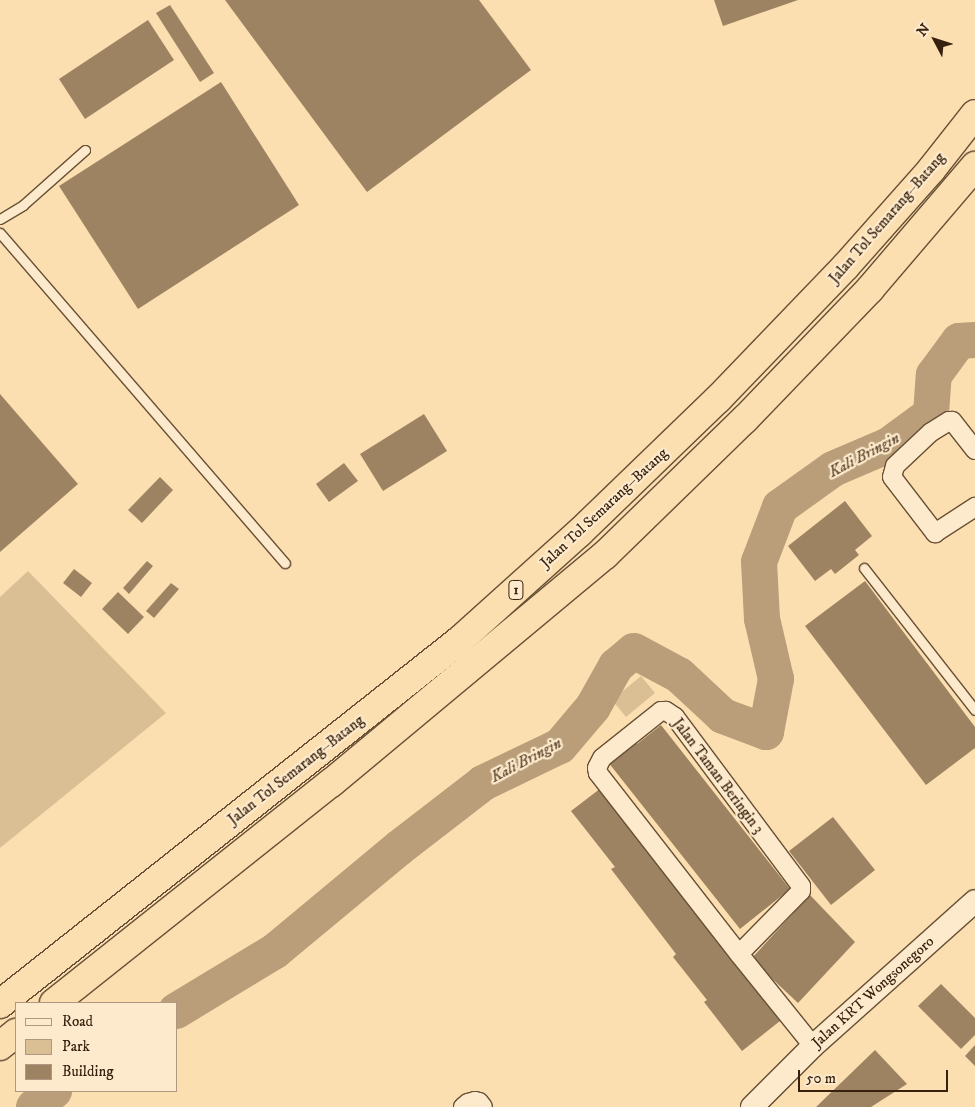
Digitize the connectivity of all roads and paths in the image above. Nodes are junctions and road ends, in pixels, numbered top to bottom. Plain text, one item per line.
1 (975, 114) edge
2 (84, 150) dead end
3 (975, 166) edge
4 (0, 220) edge
5 (0, 233) edge
6 (975, 450) edge
7 (975, 507) edge
8 (285, 563) dead end
9 (864, 568) dead end
10 (975, 710) edge
11 (975, 901) edge
12 (739, 954) junction
13 (55, 1002) edge
14 (0, 1004) edge
15 (15, 1034) edge
16 (0, 1046) edge
17 (813, 1046) junction
18 (757, 1105) edge
19 (463, 1107) edge
20 (483, 1107) edge

1 - 14 highway, Jalan Tol Semarang–Batang / 1
2 - 4 lane
3 - 13 highway, Jalan Tol Semarang–Batang / 1
5 - 8 lane
6 - 7 street
9 - 10 lane
11 - 17 street, Jalan KRT Wongsonegoro
12 - 12 street, Jalan Taman Beringin 3
12 - 17 street, Jalan Taman Beringin 3
15 - 16 highway
17 - 18 street, Jalan KRT Wongsonegoro
19 - 20 street

